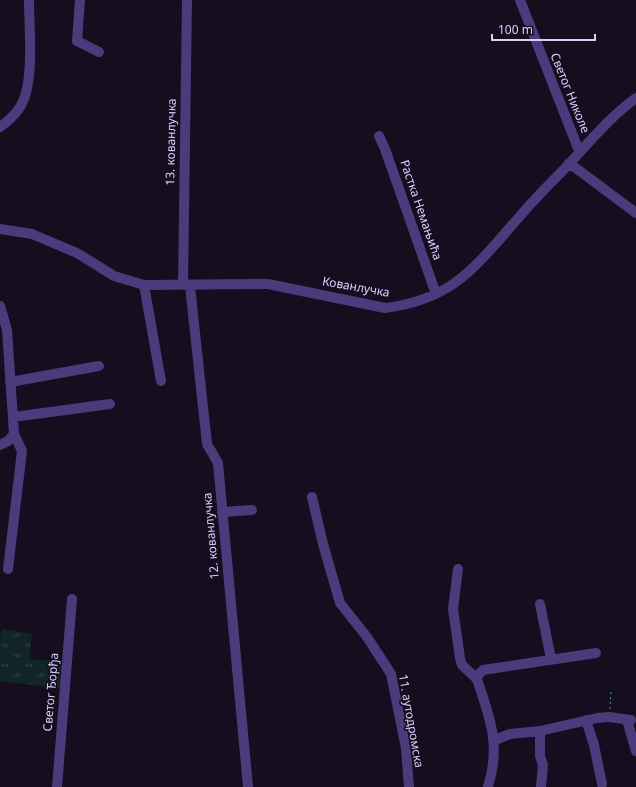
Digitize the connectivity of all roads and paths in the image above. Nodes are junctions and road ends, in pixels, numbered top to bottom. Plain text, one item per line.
1 (28, 0) edge
2 (80, 0) edge
3 (187, 0) edge
4 (520, 0) edge
5 (99, 52) dead end
6 (636, 98) edge
7 (0, 127) edge
8 (379, 136) dead end
9 (579, 152) junction
10 (569, 163) junction
11 (636, 214) edge
12 (0, 229) edge
13 (144, 285) junction
14 (186, 286) junction
15 (436, 294) junction
16 (0, 306) edge
17 (4, 352) edge
18 (99, 366) dead end
19 (161, 381) dead end
20 (10, 382) junction
21 (110, 404) dead end
22 (13, 417) junction
23 (14, 434) junction
24 (0, 445) edge
25 (312, 497) dead end
26 (252, 510) dead end
27 (222, 512) junction
28 (8, 569) dead end
29 (458, 569) dead end
30 (72, 599) dead end
31 (540, 604) dead end
32 (596, 654) dead end
33 (551, 659) junction
34 (477, 679) junction
35 (612, 689) dead end
36 (609, 717) junction
37 (586, 720) junction
38 (540, 731) junction
39 (495, 740) junction
40 (636, 751) edge
41 (602, 784) dead end
42 (57, 787) edge
43 (248, 787) edge
44 (409, 787) edge
45 (488, 787) edge
46 (541, 787) edge

1 - 7 street
2 - 5 street
3 - 14 street, 13. кованлучка
4 - 9 street, Светог Николе
6 - 9 street, Кованлучка
8 - 15 street, Растка Немањића
9 - 10 street, Кованлучка
10 - 11 street
10 - 15 street, Кованлучка
12 - 13 street, Кованлучка
13 - 14 street, Кованлучка
13 - 19 street
14 - 15 street, Кованлучка
14 - 27 street, 12. кованлучка
16 - 17 street
17 - 20 street
18 - 20 street
20 - 22 street
21 - 22 street
22 - 23 street
23 - 24 street
23 - 28 street
25 - 44 street, 11. аутодромска
26 - 27 street
27 - 43 street, 12. кованлучка
29 - 34 street
30 - 42 street, Светог Ђорђа
31 - 33 street
32 - 33 street
33 - 34 street
34 - 39 street
35 - 36 path
36 - 37 street
36 - 40 street
37 - 38 street
37 - 41 street
38 - 39 street
38 - 46 street
39 - 45 street

